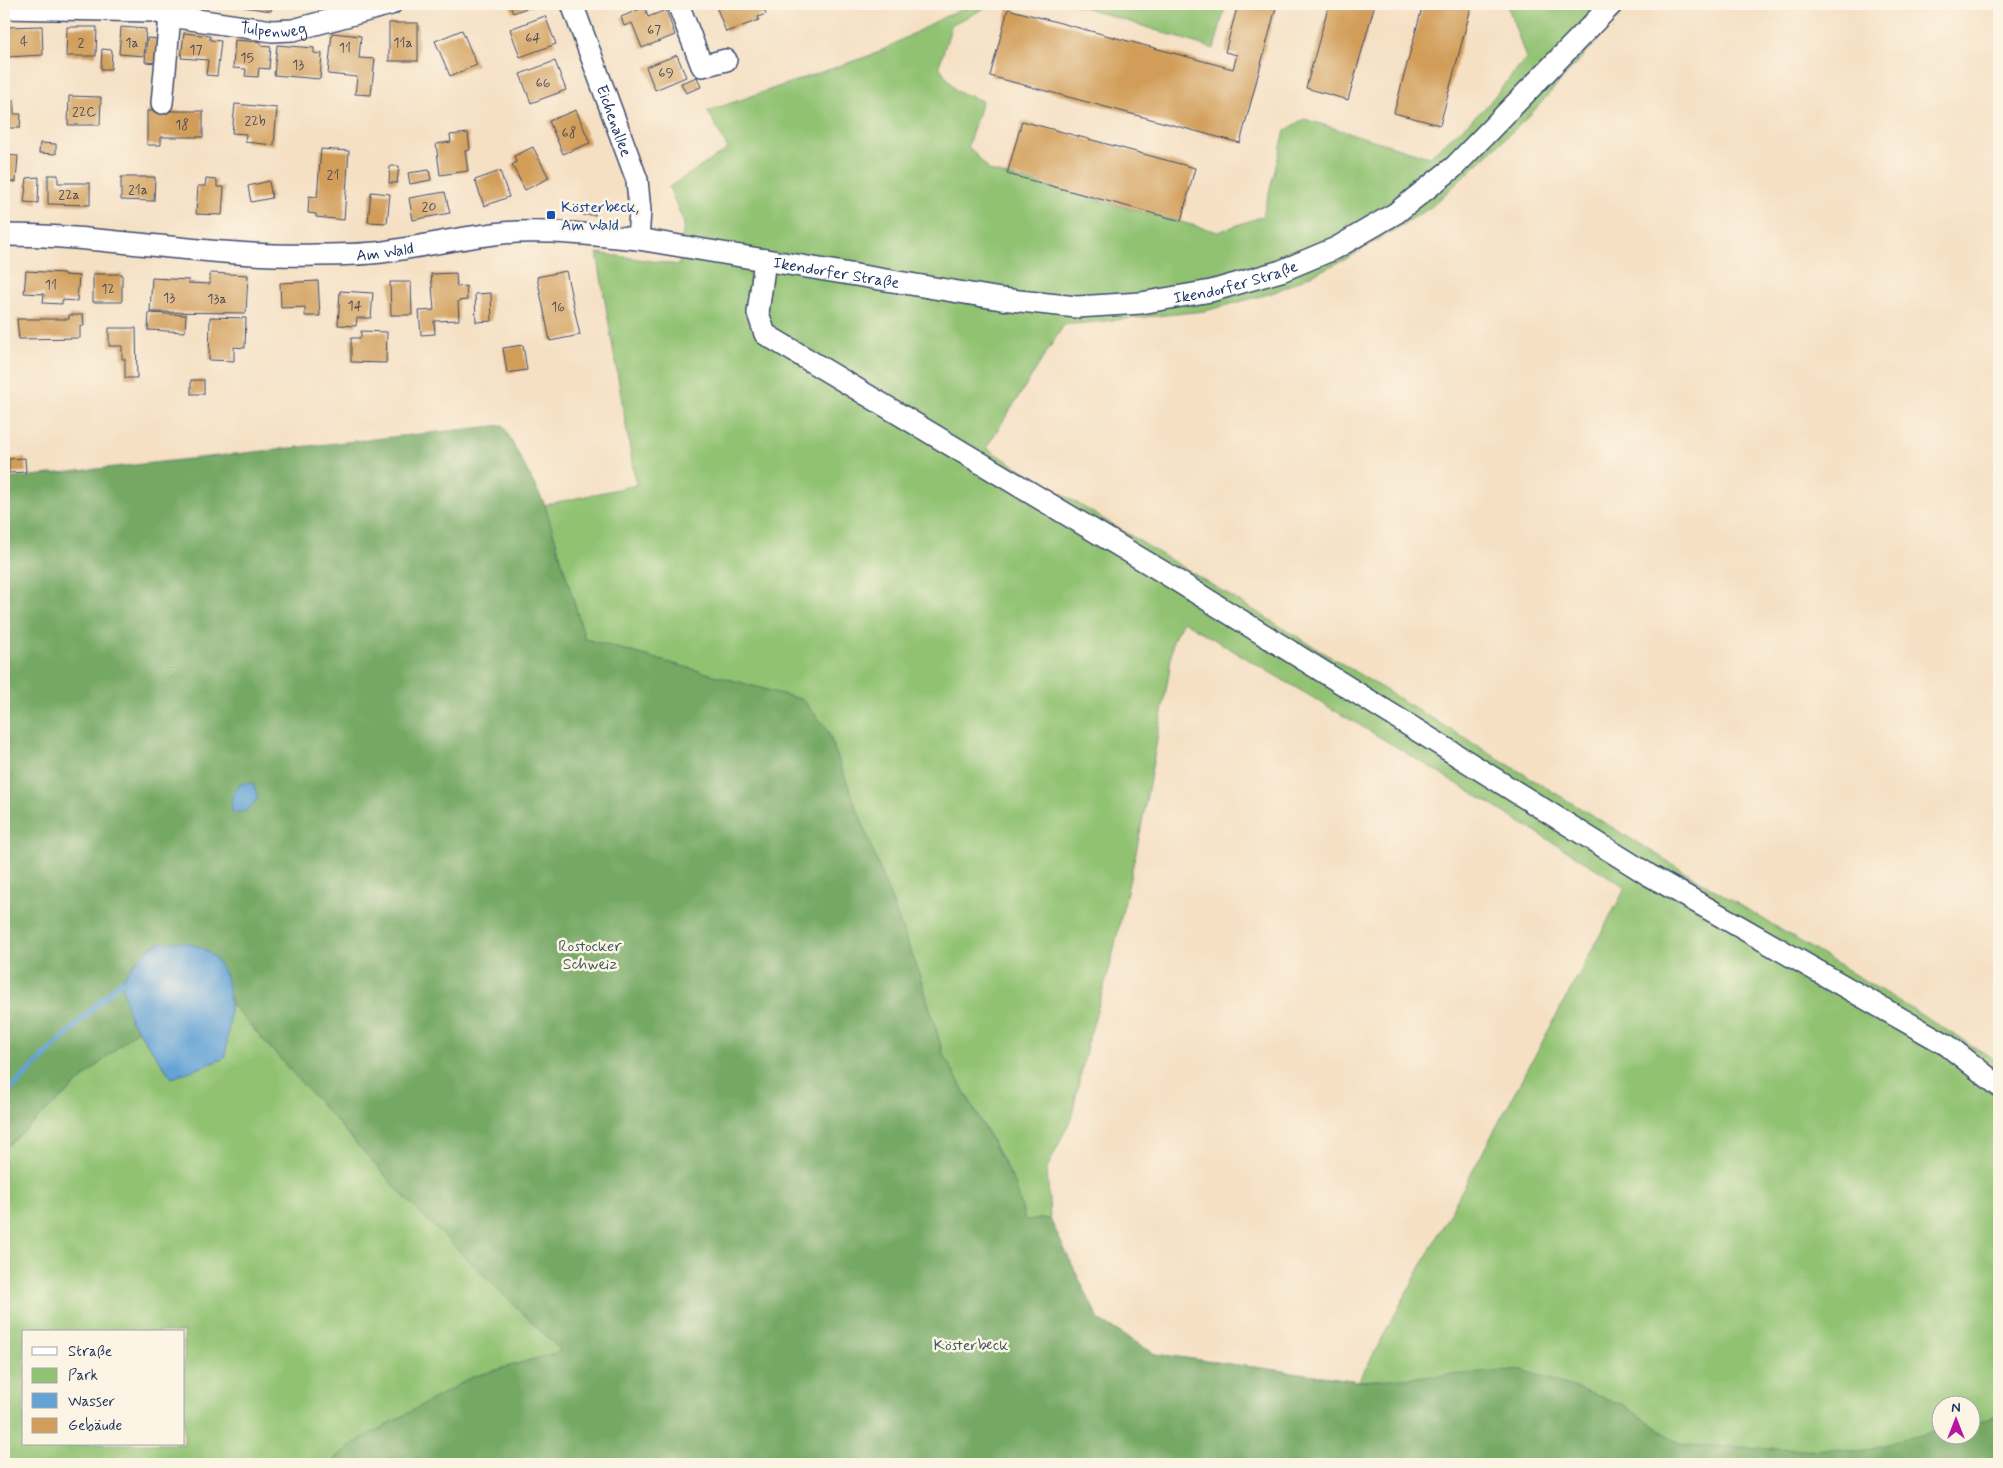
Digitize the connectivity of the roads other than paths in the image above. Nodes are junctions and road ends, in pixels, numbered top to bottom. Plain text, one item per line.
1 (391, 4) edge
2 (572, 4) edge
3 (678, 4) edge
4 (1612, 4) edge
5 (4, 8) edge
6 (160, 10) edge
7 (726, 60) dead end
8 (162, 103) dead end
9 (4, 235) edge
10 (638, 239) junction
11 (765, 260) junction
12 (1999, 1086) edge

1 - 6 street, Tulpenweg
2 - 10 street, Eichenallee
3 - 7 street
4 - 11 street, Ikendorfer Straße
5 - 6 street, Tulpenweg
6 - 8 street
9 - 10 street, Am Wald
10 - 11 street, Am Wald
11 - 12 street

